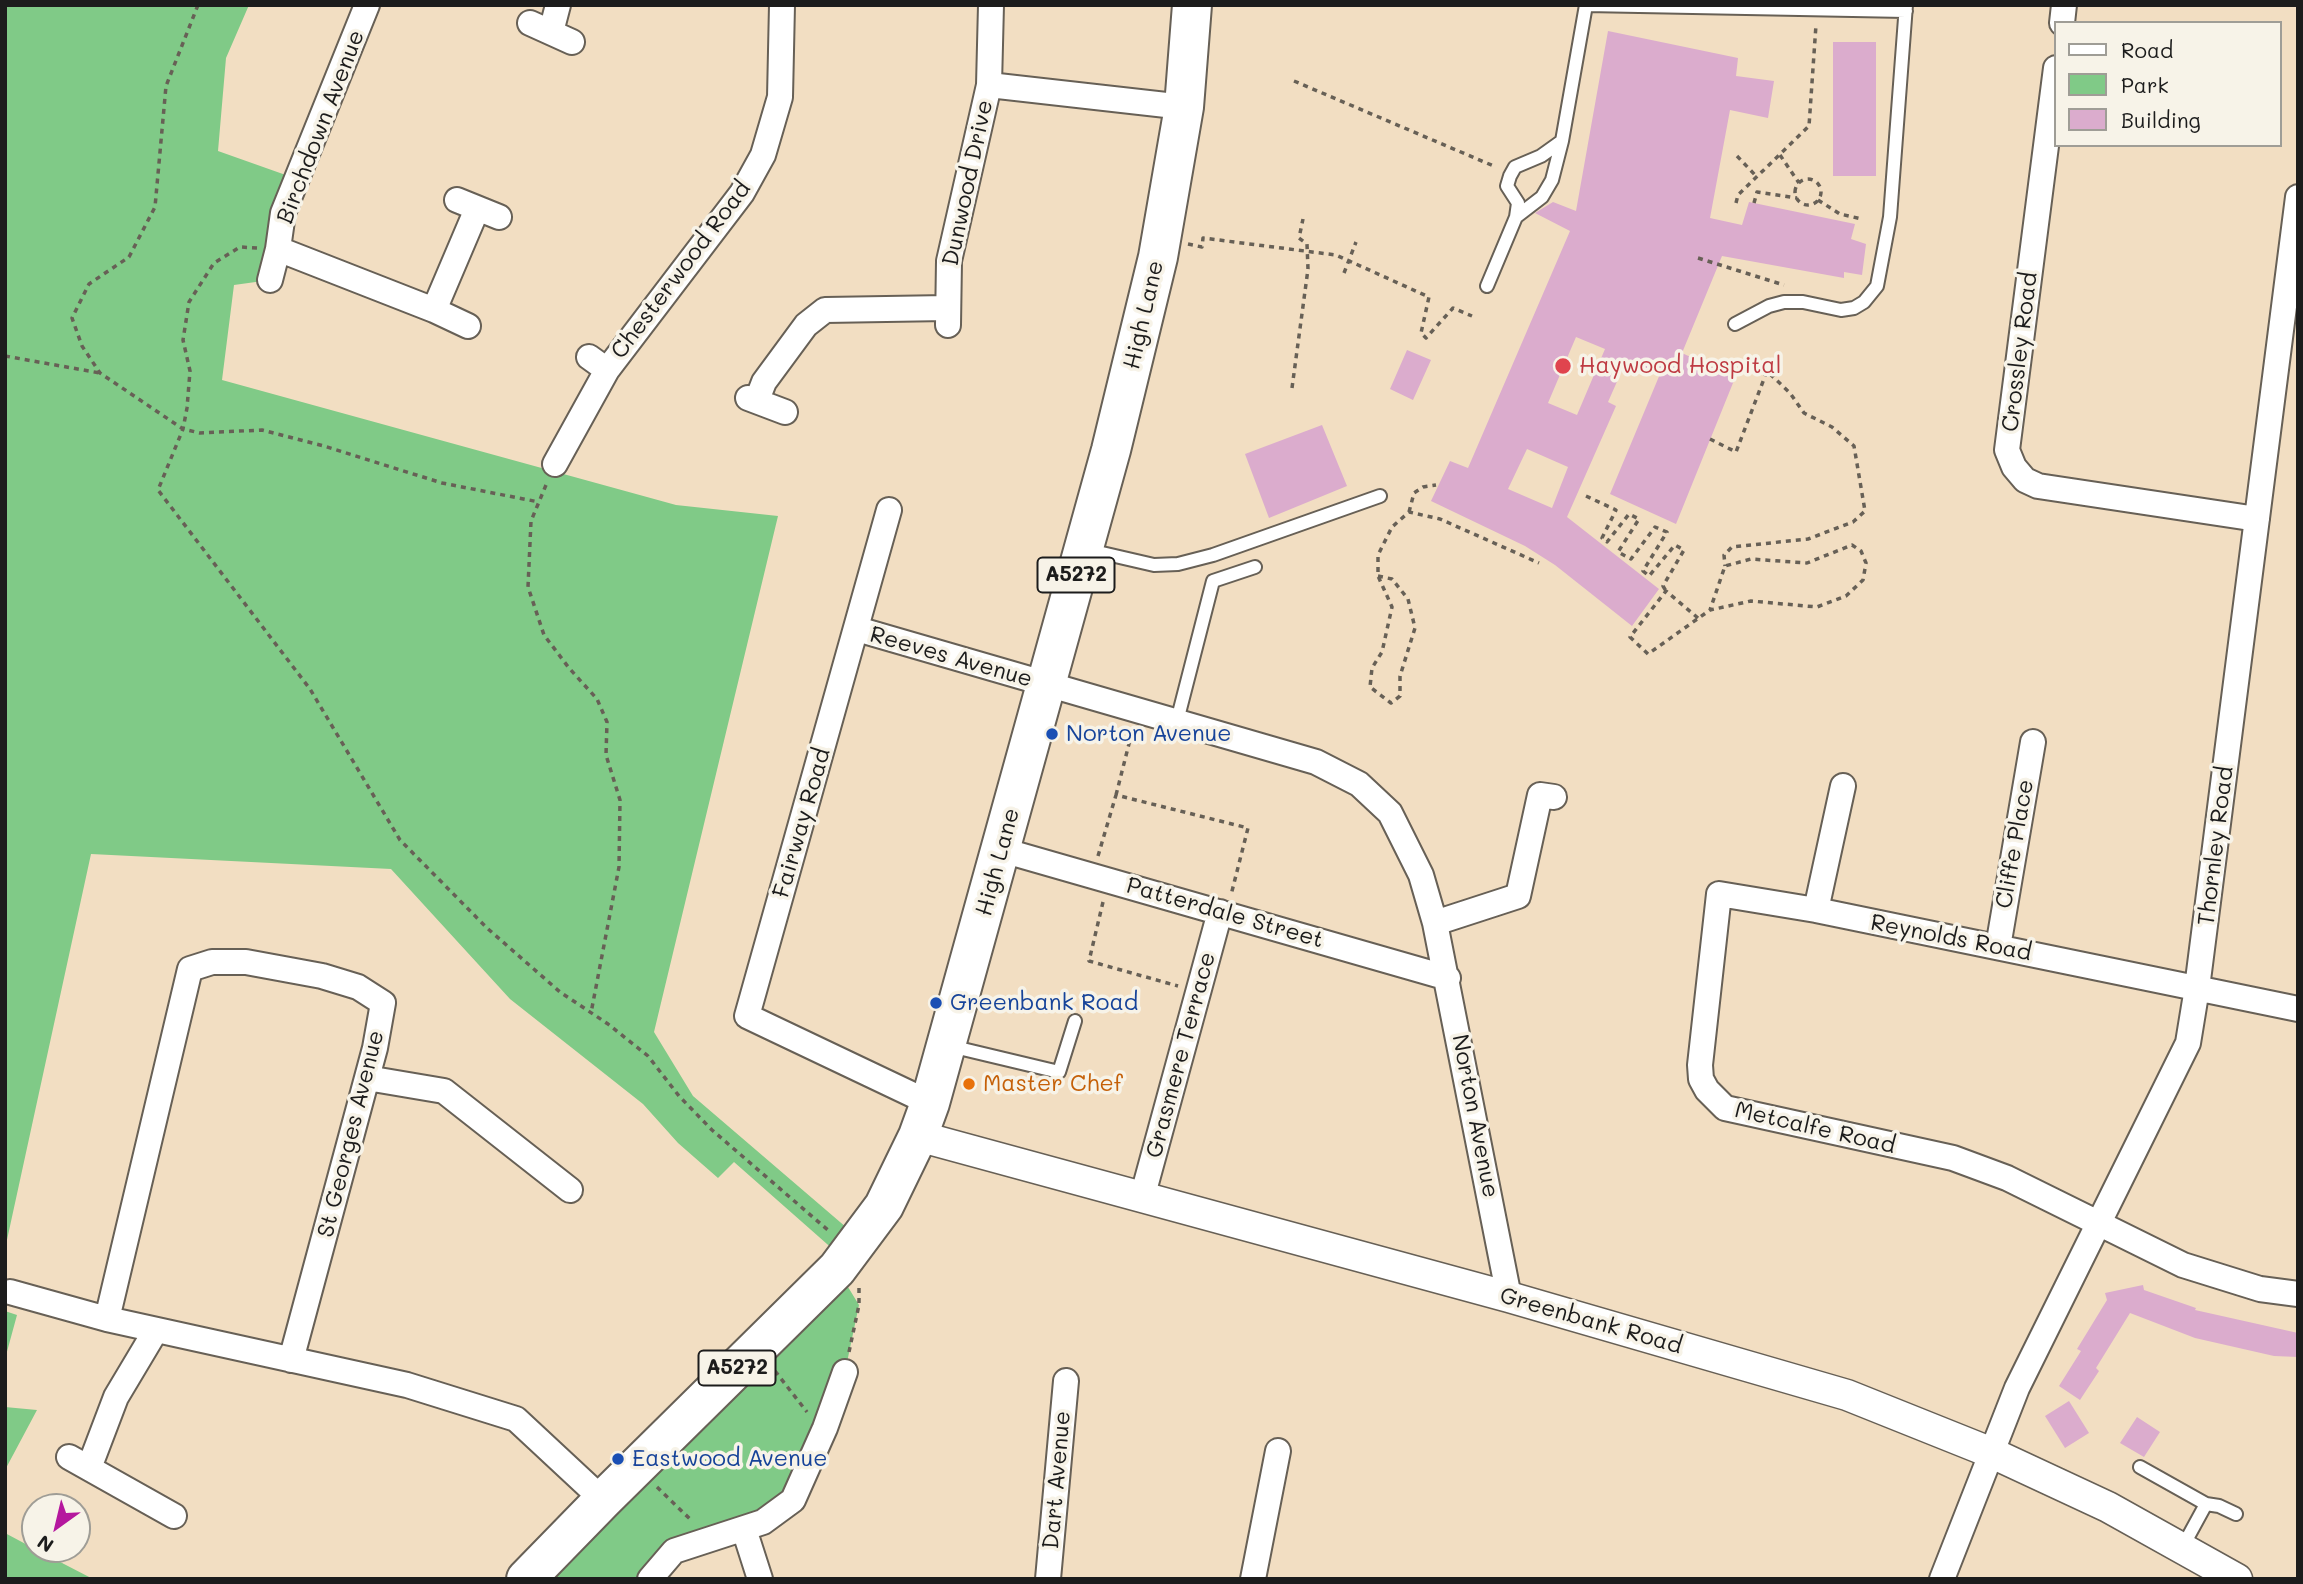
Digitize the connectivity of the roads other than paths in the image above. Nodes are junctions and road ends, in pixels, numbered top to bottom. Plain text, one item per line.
1 (367, 5) edge
2 (558, 5) edge
3 (782, 5) edge
4 (991, 5) edge
5 (1192, 5) edge
6 (1586, 5) edge
7 (1906, 8) edge
8 (551, 32) dead end
9 (2054, 84) edge
10 (989, 85) junction
11 (1184, 107) junction
12 (1562, 141) junction
13 (2298, 197) edge
14 (478, 209) dead end
15 (1516, 217) junction
16 (278, 249) junction
17 (270, 280) dead end
18 (1486, 286) dead end
19 (434, 310) junction
20 (1735, 324) dead end
21 (468, 326) dead end
22 (785, 412) dead end
23 (555, 464) road end
24 (1380, 496) dead end
25 (889, 510) dead end
26 (2258, 519) junction
27 (1083, 549) junction
28 (1255, 568) dead end
29 (857, 629) junction
30 (1045, 685) junction
31 (1177, 721) junction
32 (2033, 741) dead end
33 (1843, 786) dead end
34 (1554, 797) dead end
35 (1002, 850) junction
36 (1716, 908) joint
37 (1816, 911) junction
38 (1224, 913) junction
39 (1435, 923) junction
40 (1998, 947) junction
41 (1448, 978) junction
42 (2197, 988) junction
43 (2298, 1009) edge
44 (1075, 1021) dead end
45 (947, 1045) junction
46 (367, 1078) junction
47 (924, 1119) junction
48 (570, 1190) dead end
49 (1142, 1198) junction
50 (2100, 1223) junction
51 (10, 1292) dead end
52 (2298, 1294) edge
53 (1509, 1297) junction
54 (107, 1319) junction
55 (156, 1330) junction
56 (291, 1360) junction
57 (845, 1372) road end
58 (1066, 1381) dead end
59 (1278, 1451) dead end
60 (1992, 1453) junction
61 (2140, 1467) dead end
62 (603, 1500) junction
63 (2206, 1504) junction
64 (2236, 1514) dead end
65 (174, 1516) dead end
66 (744, 1529) junction
67 (2182, 1548) junction
68 (526, 1579) edge
69 (650, 1579) edge
70 (760, 1579) edge
71 (1048, 1579) edge
72 (1253, 1579) edge
73 (1942, 1579) edge
74 (2236, 1579) edge

1 - 16 street, Birchdown Avenue
2 - 8 street
3 - 23 street, Chesterwood Road
4 - 10 street
5 - 11 main road, High Lane / A5272
6 - 7 lane
6 - 12 lane
7 - 20 lane
9 - 26 street, Crossley Road
10 - 11 street, Dunwood Drive
10 - 22 street, Dunwood Drive
11 - 27 main road, High Lane / A5272
12 - 15 lane
12 - 15 lane
13 - 26 street, Thornley Road
14 - 19 street
15 - 18 lane
16 - 17 street, Birchdown Avenue
16 - 19 street, Birchdown Avenue
19 - 21 street, Birchdown Avenue
24 - 27 lane
25 - 29 street, Fairway Road
26 - 42 street, Thornley Road
27 - 30 main road, High Lane / A5272
28 - 31 lane
29 - 30 street, Reeves Avenue
29 - 47 street, Fairway Road
30 - 31 street, Norton Avenue
30 - 35 main road, High Lane / A5272
31 - 39 street, Norton Avenue
32 - 40 street, Cliffe Place
33 - 37 street
34 - 39 street
35 - 38 street, Patterdale Street
35 - 45 main road, High Lane / A5272
36 - 37 street, Reynolds Road
36 - 50 street, Metcalfe Road
37 - 40 street, Reynolds Road
38 - 41 street, Patterdale Street
38 - 49 street, Grasmere Terrace
39 - 41 street, Norton Avenue
40 - 42 street, Reynolds Road
41 - 53 street, Norton Avenue
42 - 43 street, Reynolds Road
42 - 50 street, Thornley Road
44 - 45 lane
45 - 47 main road, High Lane / A5272
46 - 48 street
46 - 54 street, St Georges Avenue
46 - 56 street, St Georges Avenue
47 - 49 street, Greenbank Road
47 - 62 main road, High Lane / A5272
49 - 53 street, Greenbank Road
50 - 52 street, Metcalfe Road
50 - 60 street, Thornley Road
51 - 54 street
53 - 60 street, Greenbank Road
54 - 55 street
55 - 56 street
55 - 65 street
56 - 62 street
57 - 66 street
58 - 71 street, Dart Avenue
59 - 72 street
60 - 67 street, Greenbank Road
60 - 73 street, Thornley Road
61 - 63 lane
62 - 68 main road, High Lane / A5272
63 - 64 lane
63 - 67 lane
66 - 69 street
66 - 70 street
67 - 74 street, Greenbank Road

